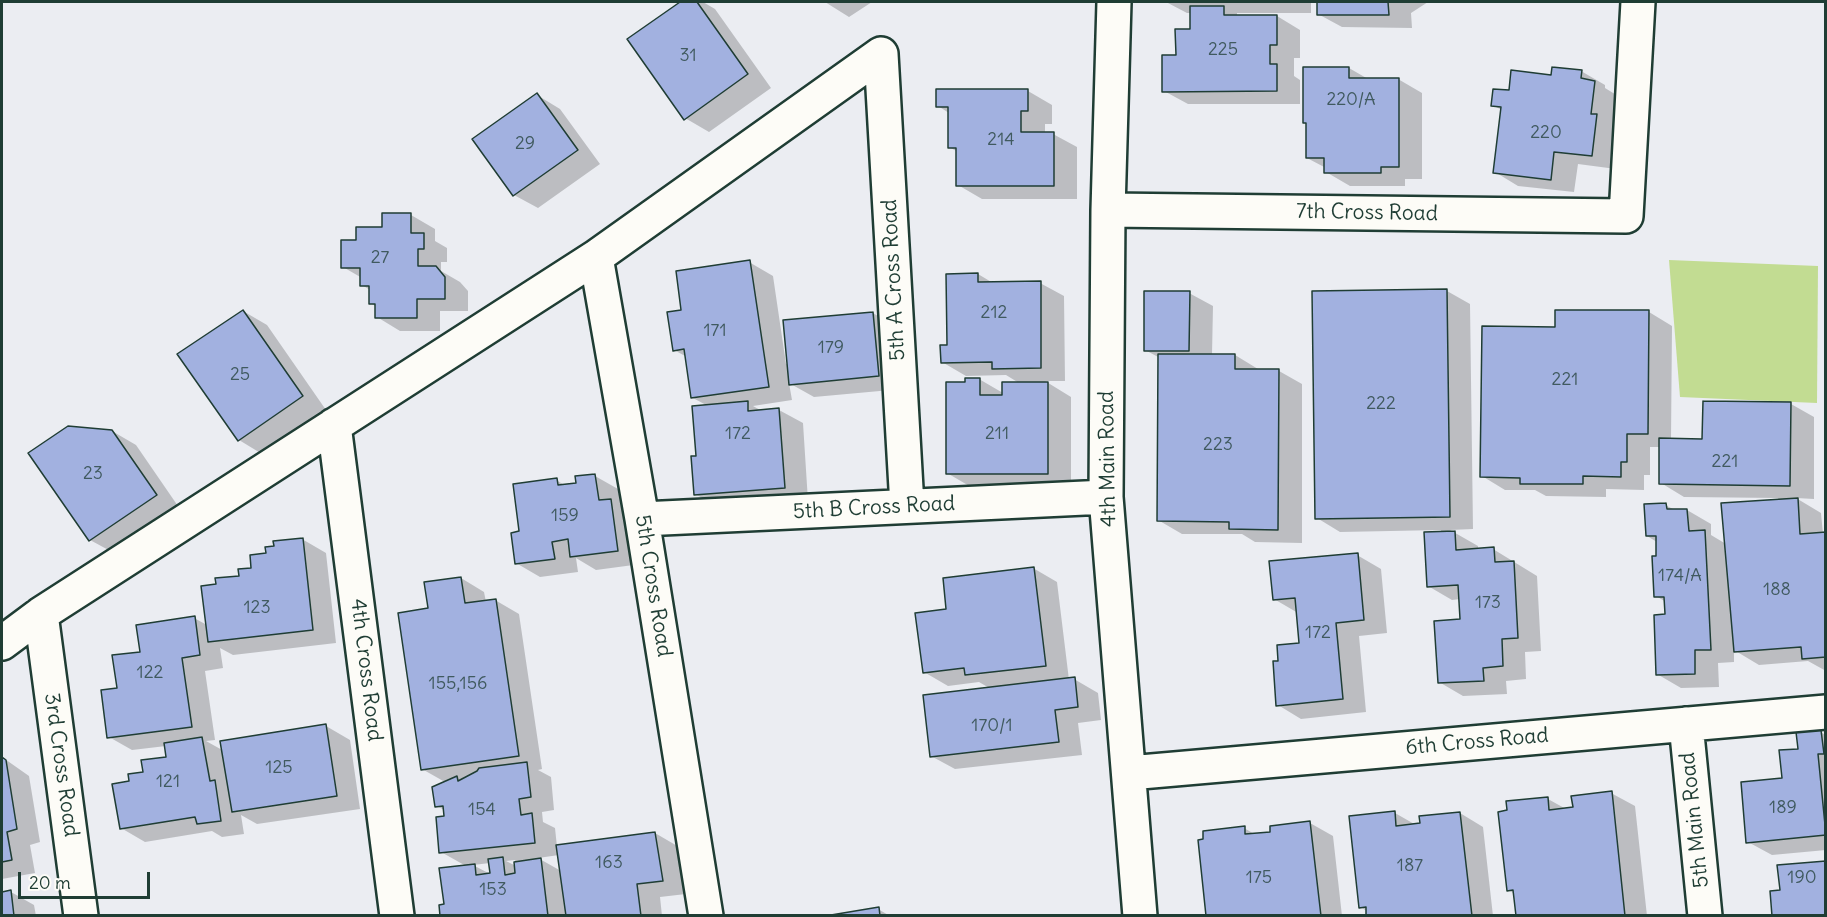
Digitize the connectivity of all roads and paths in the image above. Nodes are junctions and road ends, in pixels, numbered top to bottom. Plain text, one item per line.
1 (1114, 2) edge
2 (1638, 2) edge
3 (1108, 210) junction
4 (596, 257) junction
5 (334, 425) junction
6 (1106, 497) junction
7 (907, 506) junction
8 (642, 519) junction
9 (41, 614) junction
10 (2, 643) edge
11 (1826, 712) edge
12 (1686, 724) junction
13 (1129, 773) junction
14 (81, 915) edge
15 (397, 915) edge
16 (706, 915) edge
17 (1140, 915) edge
18 (1705, 915) edge

1 - 3 street, 4th Main Road
2 - 3 street, 7th Cross Road
3 - 6 street, 4th Main Road
4 - 5 street
4 - 7 street, 5th A Cross Road
4 - 8 street, 5th Cross Road
5 - 9 street
5 - 15 street, 4th Cross Road
6 - 7 street, 5th B Cross Road
6 - 13 street, 4th Main Road
7 - 8 street, 5th B Cross Road
8 - 16 street, 5th Cross Road
9 - 10 street
9 - 14 street, 3rd Cross Road
11 - 12 street, 6th Cross Road
12 - 13 street, 6th Cross Road
12 - 18 street, 5th Main Road
13 - 17 street, 4th Main Road

